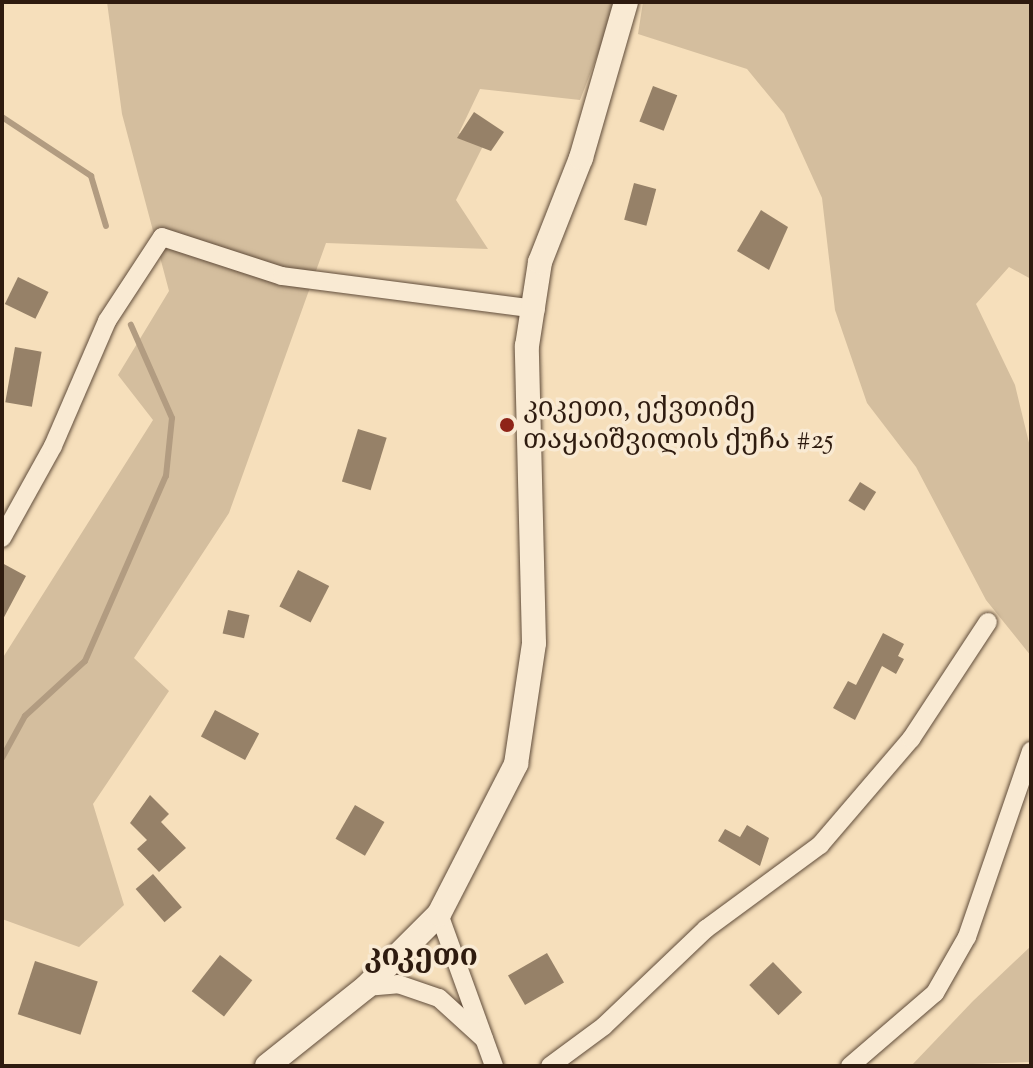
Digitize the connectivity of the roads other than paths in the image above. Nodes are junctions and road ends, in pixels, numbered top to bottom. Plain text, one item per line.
1 (624, 13) edge
2 (536, 309) junction
3 (2, 538) edge
4 (988, 622) dead end
5 (1031, 751) edge
6 (439, 914) junction
7 (366, 987) junction
8 (493, 1057) edge
9 (267, 1066) edge
10 (550, 1066) edge
11 (850, 1066) edge

1 - 2 street
2 - 3 street
2 - 6 street
4 - 10 street
5 - 11 street
6 - 7 street
6 - 8 street
7 - 8 street
7 - 9 street

